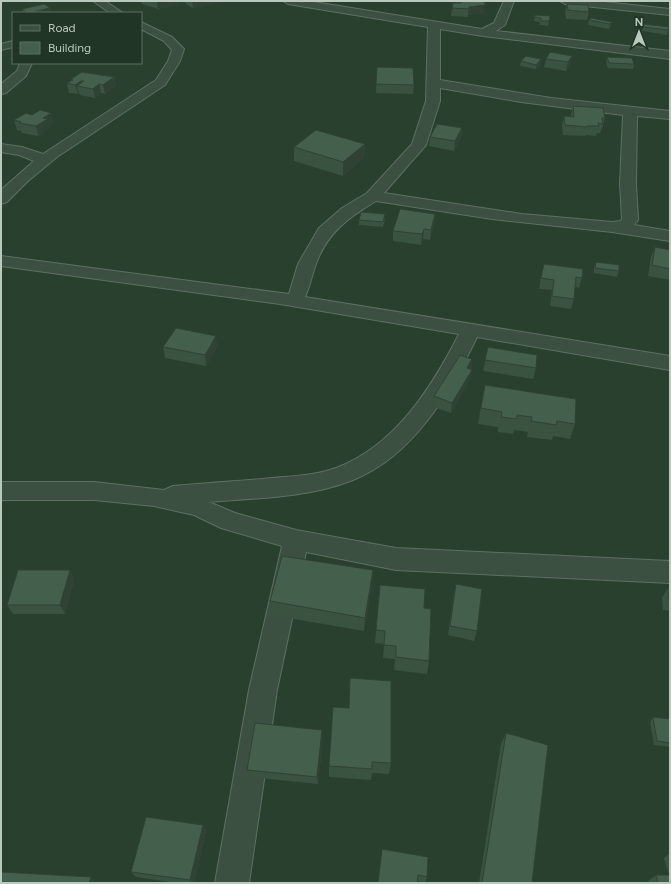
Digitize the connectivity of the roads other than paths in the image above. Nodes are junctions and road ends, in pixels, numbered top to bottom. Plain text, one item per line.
1 (98, 1) edge
2 (288, 1) edge
3 (509, 1) edge
4 (565, 1) edge
5 (116, 12) edge
6 (670, 12) edge
7 (142, 26) edge
8 (434, 26) junction
9 (483, 33) junction
10 (670, 55) edge
11 (26, 64) edge
12 (433, 83) junction
13 (1, 90) edge
14 (630, 112) junction
15 (670, 116) edge
16 (66, 145) junction
17 (1, 148) edge
18 (22, 151) junction
19 (42, 163) junction
20 (373, 196) junction
21 (1, 199) edge
22 (612, 228) junction
23 (670, 236) edge
24 (1, 261) edge
25 (294, 301) junction
26 (471, 329) junction
27 (670, 363) edge
28 (1, 491) edge
29 (154, 497) junction
30 (296, 540) junction
31 (670, 572) edge
32 (232, 883) edge

1 - 5 street
2 - 8 street
3 - 9 street
4 - 6 street
7 - 16 street
8 - 9 street
8 - 12 street
9 - 10 street
11 - 13 street
12 - 14 street
12 - 20 street
14 - 15 street
14 - 22 street
16 - 18 street
16 - 19 street
17 - 18 street
18 - 19 street
19 - 21 street
20 - 22 street
20 - 25 street
22 - 23 street
24 - 25 street
25 - 26 street
26 - 27 street
26 - 29 street
28 - 29 street
29 - 30 street
30 - 31 street
30 - 32 street

